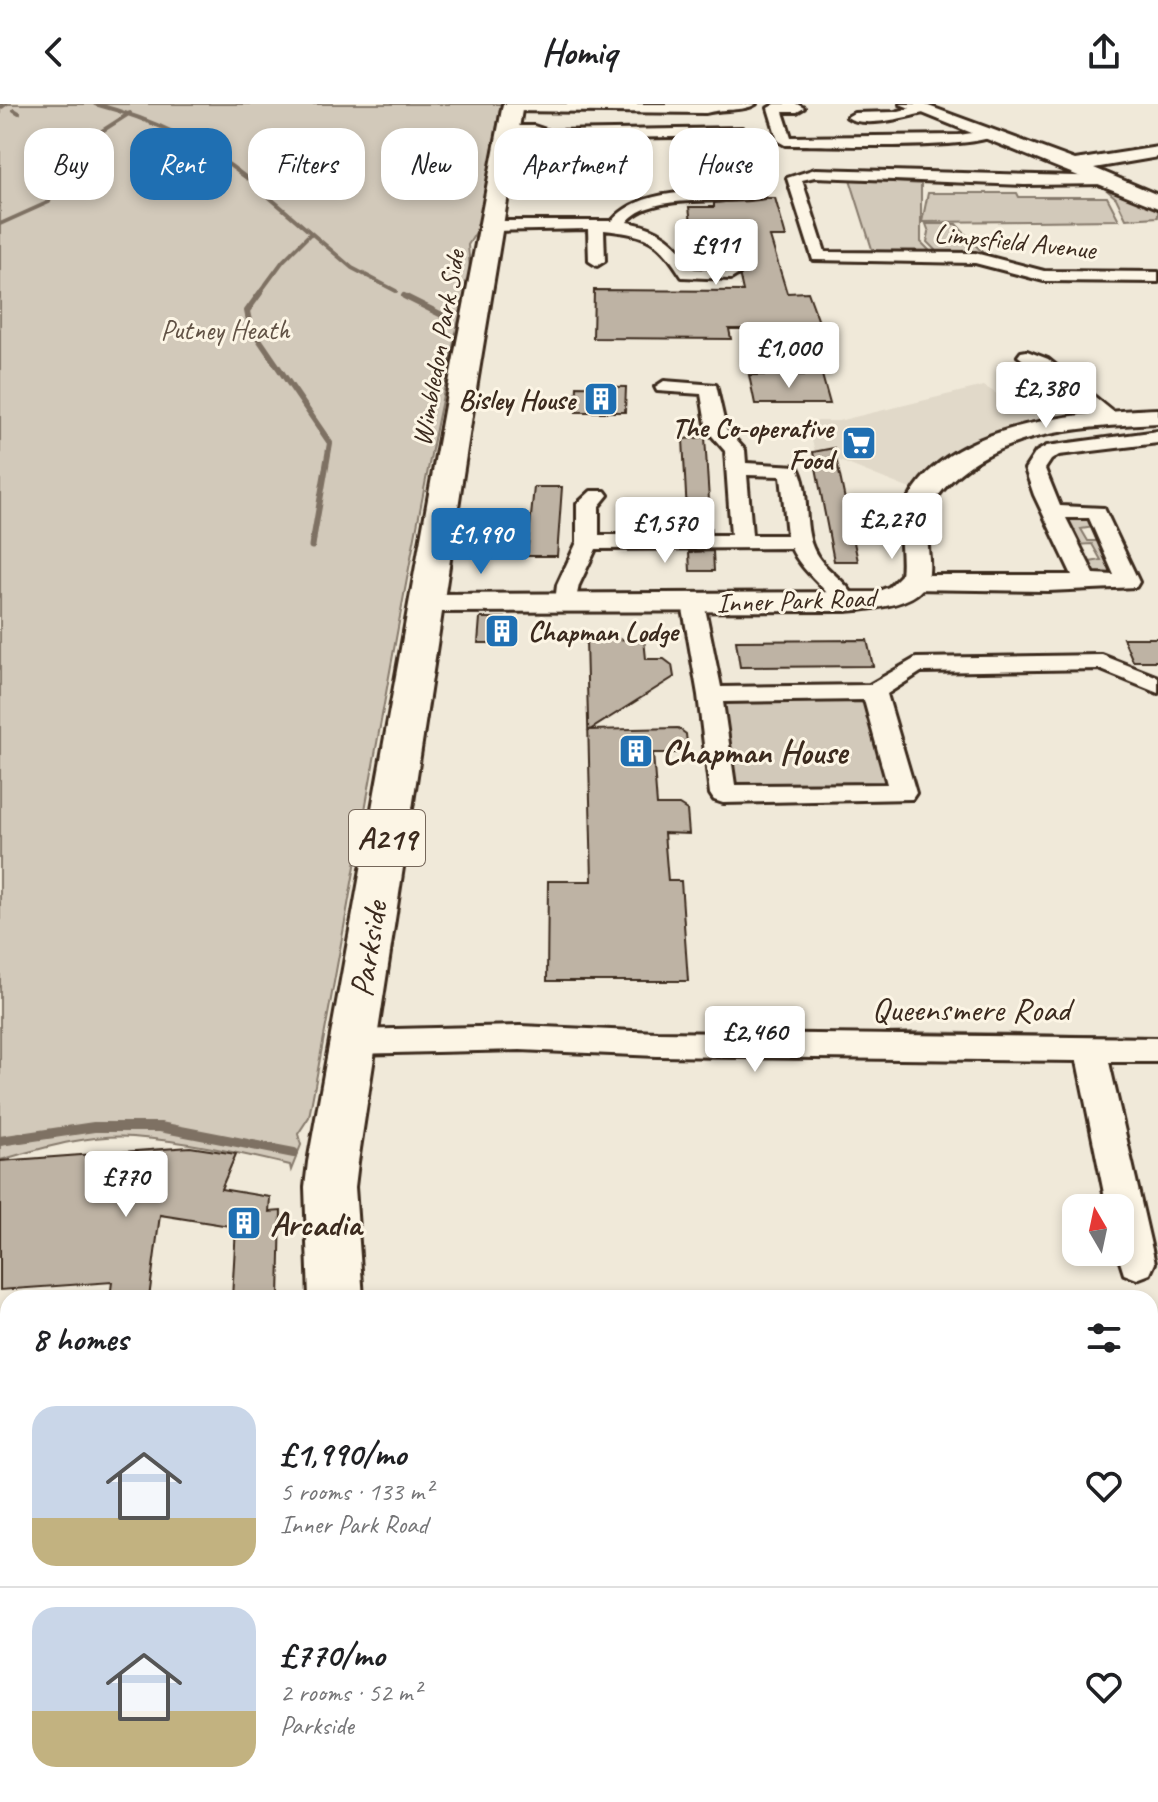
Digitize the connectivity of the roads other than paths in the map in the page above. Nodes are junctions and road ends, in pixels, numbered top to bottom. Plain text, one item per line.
1 (750, 104) edge
2 (705, 106) edge
3 (915, 107) edge
4 (797, 108) dead end
5 (511, 114) edge
6 (854, 117) dead end
7 (669, 133) edge
8 (991, 134) junction
9 (1158, 152) edge
10 (1074, 166) junction
11 (1108, 180) junction
12 (669, 200) edge
13 (1158, 202) edge
14 (491, 226) junction
15 (596, 226) junction
16 (615, 227) junction
17 (597, 261) dead end
18 (731, 274) dead end
19 (1158, 277) edge
20 (1027, 356) dead end
21 (664, 387) dead end
22 (1158, 416) edge
23 (1109, 418) junction
24 (1158, 437) edge
25 (736, 469) junction
26 (598, 495) dead end
27 (1052, 512) junction
28 (799, 541) junction
29 (588, 542) junction
30 (742, 542) junction
31 (1086, 581) junction
32 (910, 582) junction
33 (846, 602) junction
34 (428, 603) junction
35 (566, 603) junction
36 (693, 603) junction
37 (1158, 686) edge
38 (874, 692) junction
39 (710, 695) junction
40 (353, 1042) junction
41 (1090, 1047) junction
42 (1158, 1050) edge
43 (1137, 1263) dead end
44 (336, 1290) edge

1 - 2 street
2 - 5 street
3 - 6 street
3 - 8 street
4 - 8 street
5 - 7 street
5 - 14 main road, Wimbledon Park Side / A219
8 - 10 street
9 - 10 street
10 - 11 street
11 - 13 street
11 - 19 street, Limpsfield Avenue
12 - 16 street
14 - 15 street
14 - 34 main road, Wimbledon Park Side / A219
15 - 16 street
15 - 17 street
16 - 18 street
20 - 23 street
21 - 25 street
22 - 23 street, Inner Park Road
23 - 32 street, Inner Park Road
24 - 27 street
25 - 28 street
25 - 30 street
26 - 29 street
27 - 31 street
27 - 31 street
28 - 30 street
28 - 33 street
29 - 30 street
29 - 35 street
31 - 32 street
32 - 33 street, Inner Park Road
33 - 36 street, Inner Park Road
34 - 35 street, Inner Park Road
34 - 40 main road, Parkside / A219
35 - 36 street, Inner Park Road
36 - 39 street
37 - 38 street
38 - 39 street
38 - 39 street
40 - 41 street, Queensmere Road
40 - 44 main road, Parkside / A219
41 - 42 street, Queensmere Road
41 - 43 street

